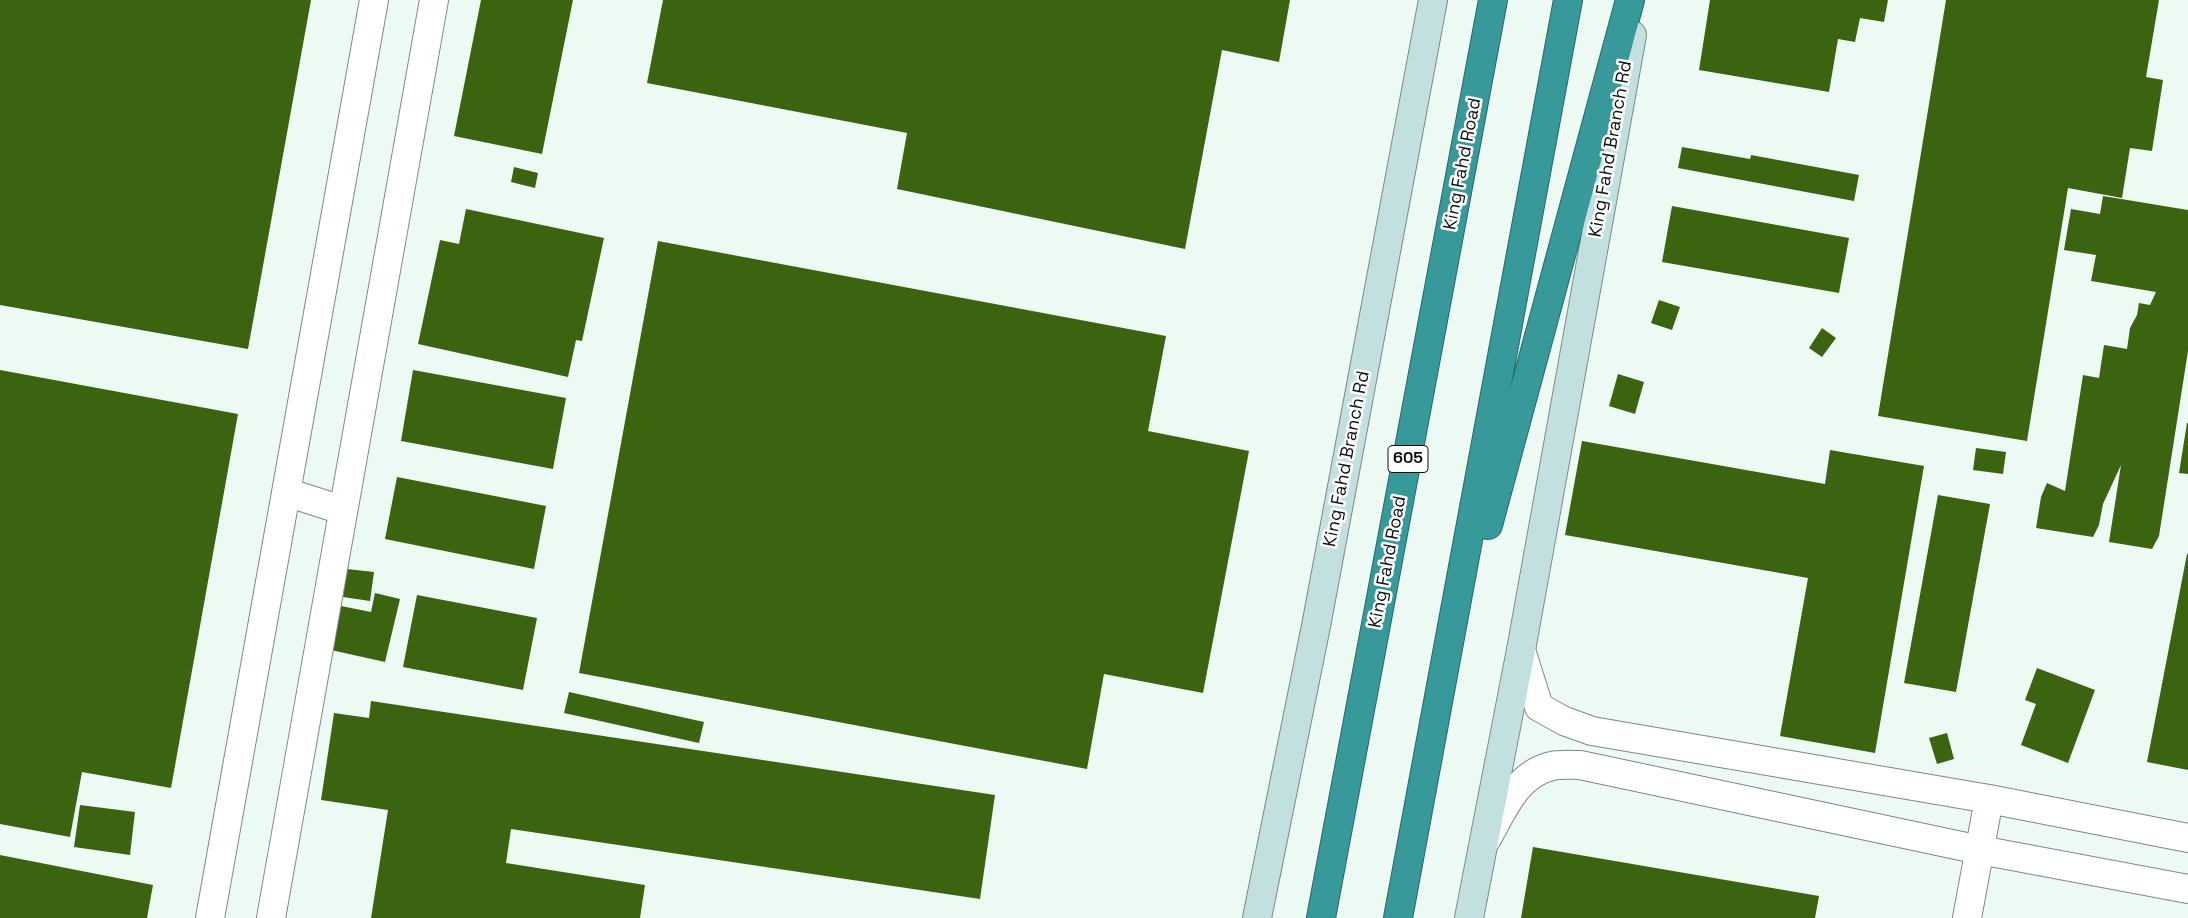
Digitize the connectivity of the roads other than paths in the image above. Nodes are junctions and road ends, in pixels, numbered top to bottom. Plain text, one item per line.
1 (374, 0) edge
2 (434, 0) edge
3 (1434, 0) edge
4 (1494, 0) edge
5 (1568, 0) edge
6 (1630, 0) edge
7 (1639, 0) edge
8 (286, 492) junction
9 (342, 510) junction
10 (1521, 650) junction
11 (1438, 712) junction
12 (1989, 799) junction
13 (2188, 838) edge
14 (1481, 848) junction
15 (1980, 850) junction
16 (2188, 889) edge
17 (210, 918) edge
18 (271, 918) edge
19 (1257, 918) edge
20 (1321, 918) edge
21 (1398, 918) edge
22 (1469, 918) edge
23 (1967, 918) edge

1 - 8 street
2 - 9 street
3 - 19 main road, King Fahd Branch Rd
4 - 20 highway, King Fahd Road / 605
5 - 11 highway
6 - 11 highway
7 - 10 main road, King Fahd Branch Rd
8 - 9 street
8 - 17 street
9 - 18 street
10 - 12 street
10 - 14 main road, King Fahd Branch Rd
11 - 21 highway
12 - 13 street
12 - 15 street
14 - 15 street
14 - 22 main road, King Fahd Branch Rd
15 - 16 street
15 - 23 street

